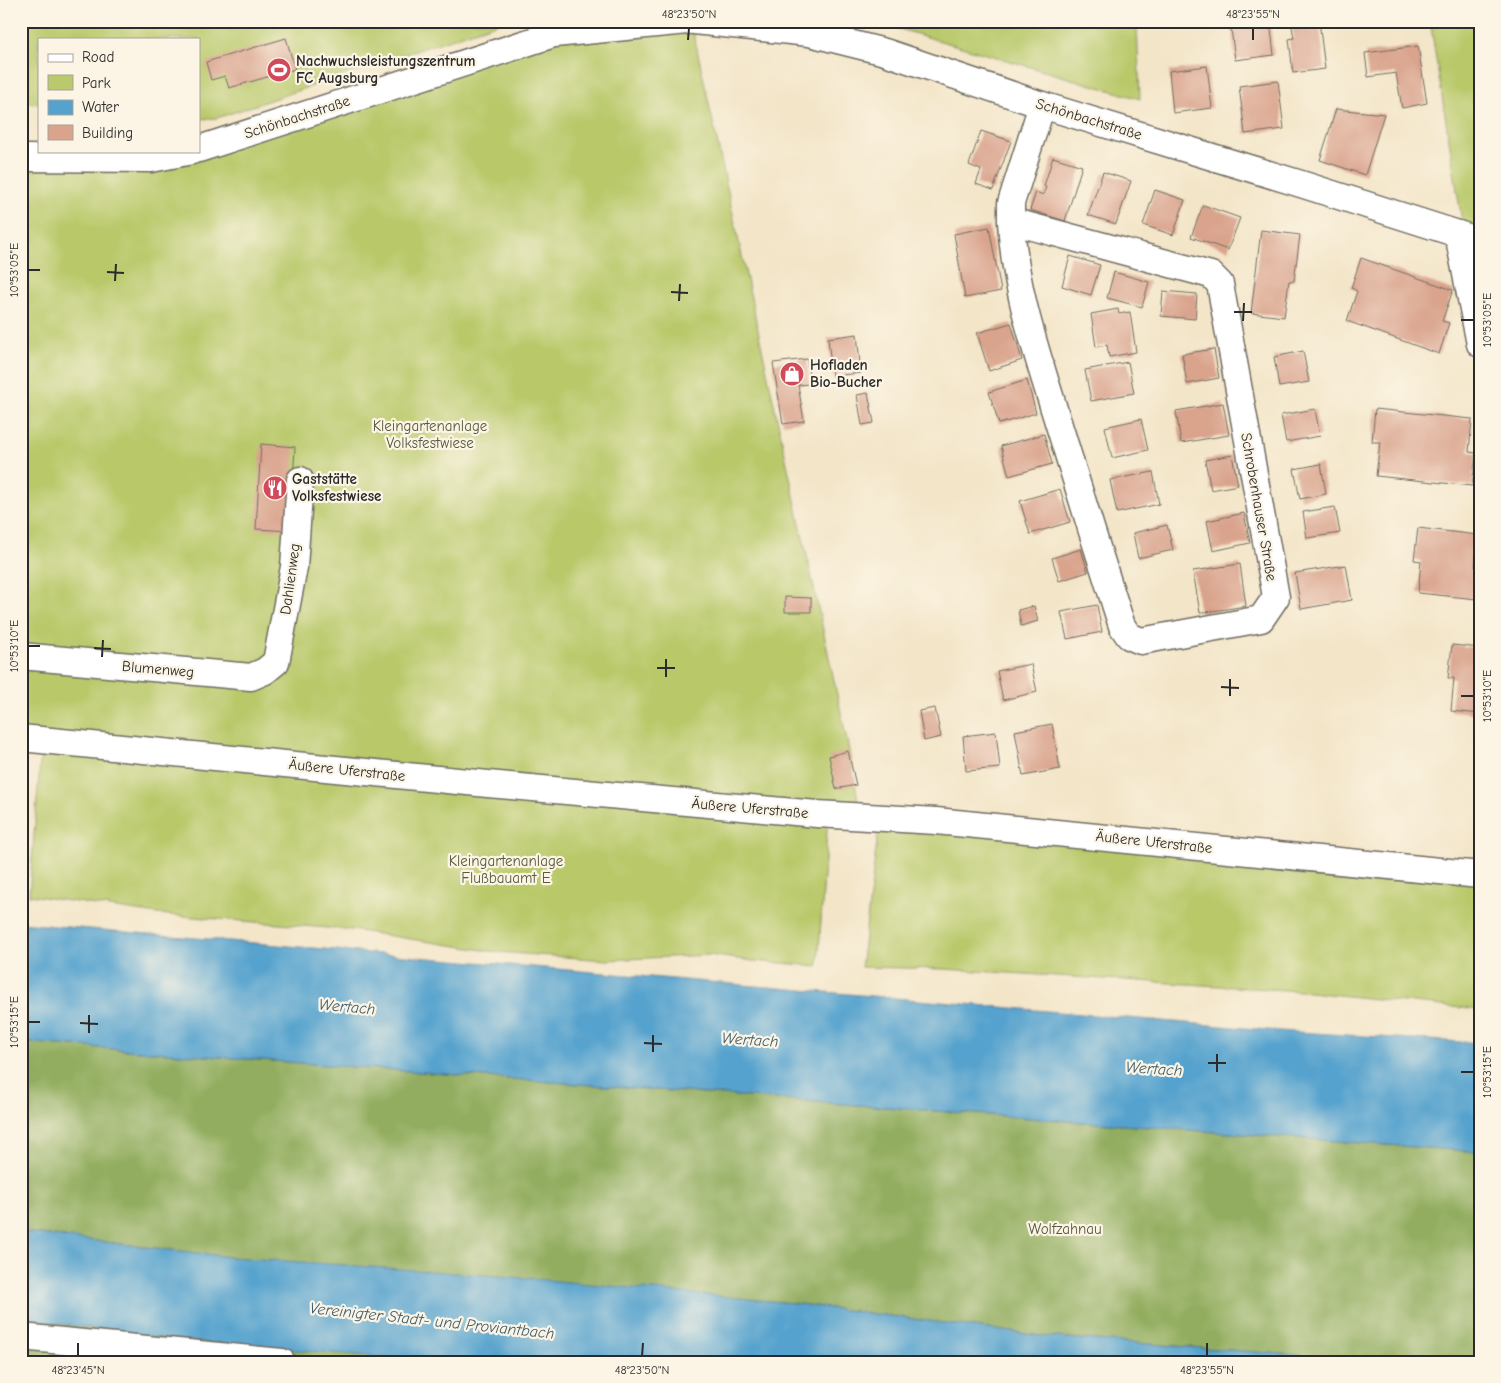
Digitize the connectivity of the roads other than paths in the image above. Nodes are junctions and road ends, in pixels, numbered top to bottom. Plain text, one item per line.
1 (687, 21) edge
2 (694, 21) edge
3 (1042, 106) junction
4 (200, 149) edge
5 (186, 152) edge
6 (21, 158) edge
7 (1011, 221) junction
8 (1469, 237) edge
9 (1480, 344) edge
10 (300, 480) dead end
11 (21, 656) edge
12 (265, 671) joint
13 (21, 738) edge
14 (1480, 876) edge
15 (21, 1337) edge
16 (282, 1362) edge

1 - 4 street, Schönbachstraße
2 - 3 street, Schönbachstraße
3 - 7 street, Schrobenhauser Straße
3 - 8 street, Schönbachstraße
5 - 6 street
7 - 7 street, Schrobenhauser Straße
8 - 9 street
10 - 12 street, Dahlienweg
11 - 12 street, Blumenweg
13 - 14 street, Äußere Uferstraße
15 - 16 street

